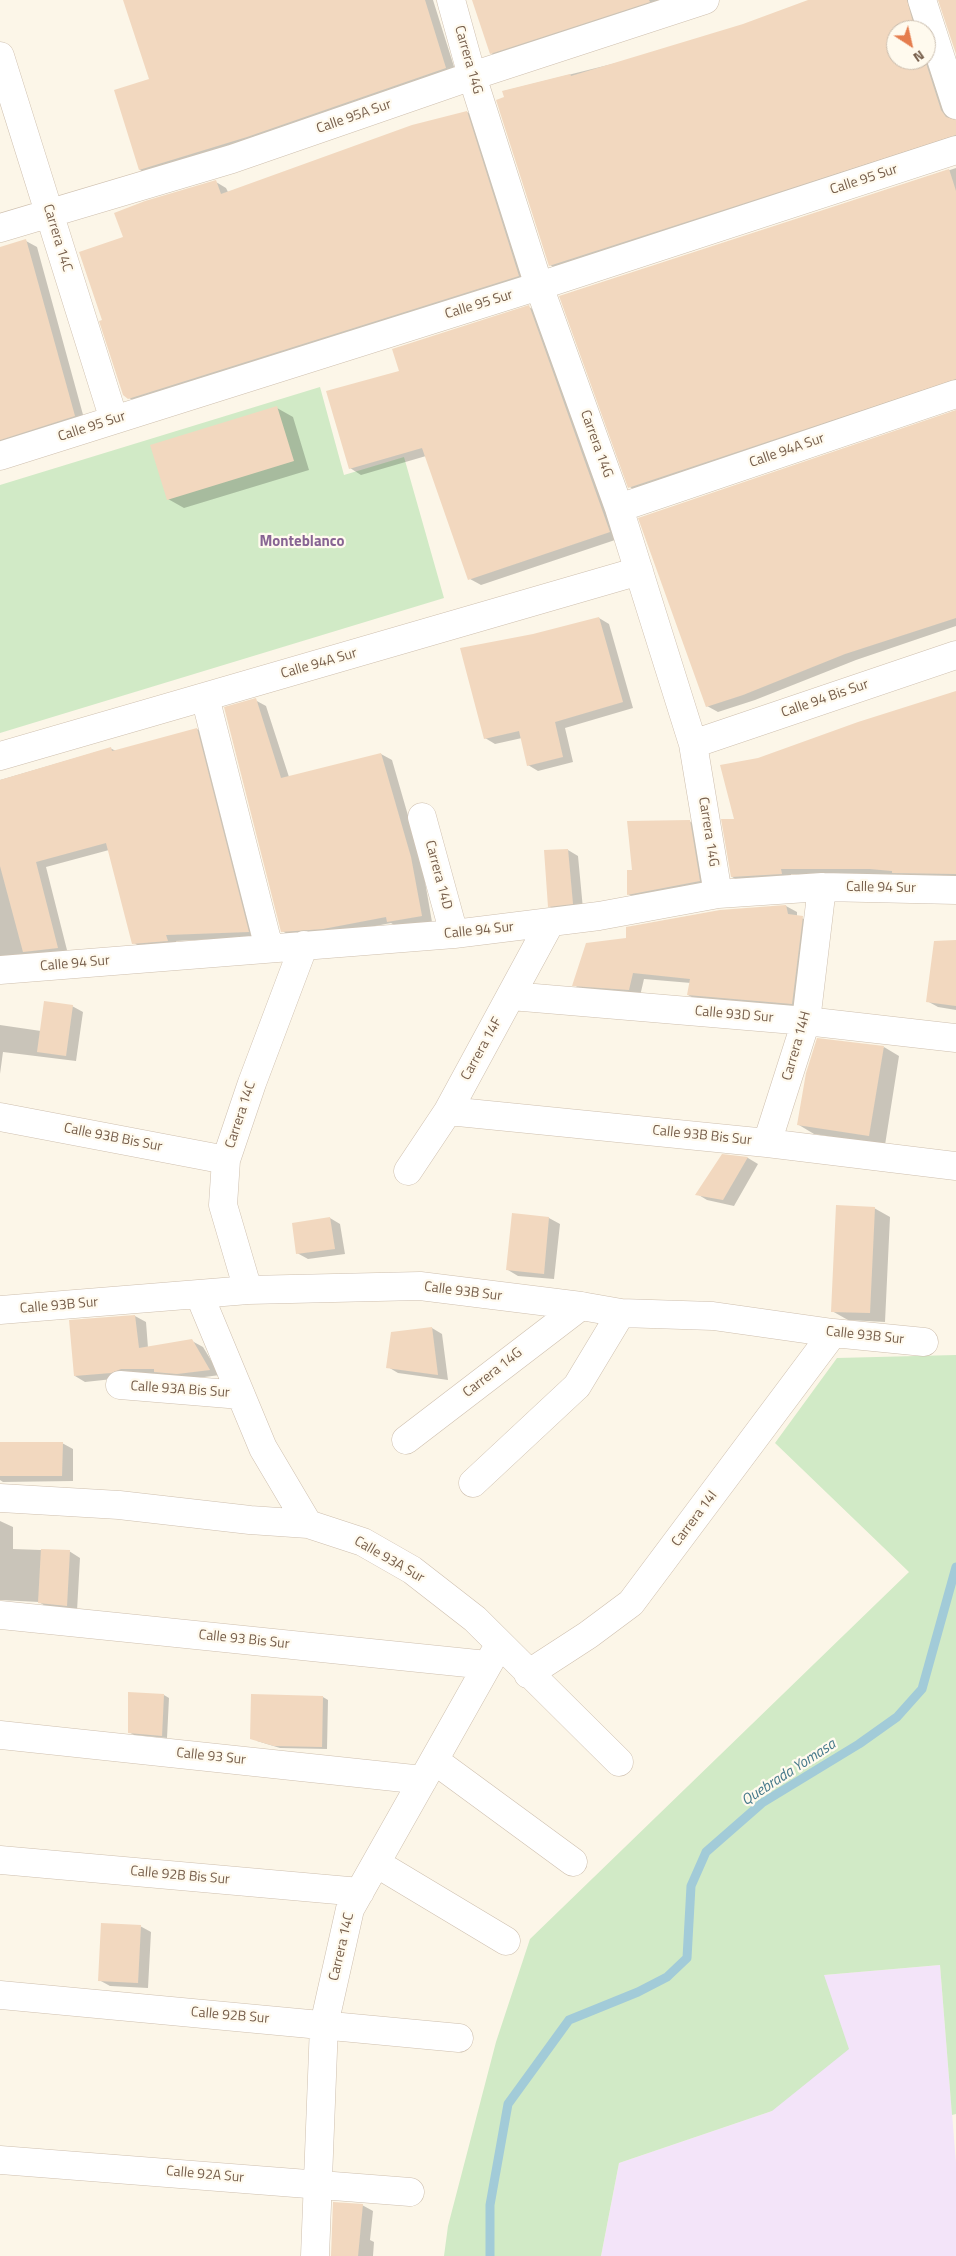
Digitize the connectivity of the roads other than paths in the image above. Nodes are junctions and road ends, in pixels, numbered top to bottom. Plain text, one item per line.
1 (451, 0) edge
2 (705, 0) edge
3 (922, 0) edge
4 (0, 56) edge
5 (472, 76) junction
6 (956, 105) edge
7 (956, 150) edge
8 (49, 213) junction
9 (0, 228) edge
10 (539, 286) junction
11 (956, 394) edge
12 (114, 420) junction
13 (0, 456) edge
14 (619, 508) junction
15 (639, 572) junction
16 (956, 655) edge
17 (204, 697) junction
18 (694, 744) junction
19 (0, 756) edge
20 (422, 817) dead end
21 (822, 887) junction
22 (956, 890) edge
23 (718, 894) junction
24 (550, 923) junction
25 (454, 934) junction
26 (304, 945) junction
27 (268, 948) junction
28 (0, 970) edge
29 (512, 996) junction
30 (806, 1021) junction
31 (956, 1038) edge
32 (448, 1111) junction
33 (0, 1116) edge
34 (767, 1143) junction
35 (226, 1160) junction
36 (956, 1166) edge
37 (408, 1171) dead end
38 (248, 1290) junction
39 (199, 1294) junction
40 (581, 1306) junction
41 (0, 1310) edge
42 (621, 1313) junction
43 (833, 1334) junction
44 (924, 1342) dead end
45 (120, 1385) dead end
46 (241, 1395) junction
47 (406, 1440) dead end
48 (473, 1483) dead end
49 (0, 1498) edge
50 (308, 1524) junction
51 (0, 1615) edge
52 (493, 1655) junction
53 (528, 1674) junction
54 (0, 1735) edge
55 (619, 1762) dead end
56 (428, 1770) junction
57 (0, 1860) edge
58 (573, 1862) dead end
59 (376, 1863) junction
60 (360, 1892) junction
61 (506, 1941) dead end
62 (0, 1995) edge
63 (324, 2025) junction
64 (460, 2038) dead end
65 (0, 2160) edge
66 (318, 2184) junction
67 (410, 2192) dead end
68 (315, 2256) edge

1 - 5 street, Carrera 14G
2 - 5 street, Calle 95A Sur
3 - 6 street
4 - 8 street, Carrera 14C
5 - 8 street, Calle 95A Sur
5 - 10 street, Carrera 14G
7 - 10 street, Calle 95 Sur
8 - 9 street, Calle 95A Sur
8 - 12 street, Carrera 14C
10 - 12 street, Calle 95 Sur
10 - 14 street, Carrera 14G
11 - 14 street, Calle 94A Sur
12 - 13 street, Calle 95 Sur
14 - 15 street, Carrera 14G
15 - 17 street, Calle 94A Sur
15 - 18 street, Carrera 14G
16 - 18 street, Calle 94 Bis Sur
17 - 19 street, Calle 94A Sur
17 - 27 street
18 - 23 street, Carrera 14G
20 - 25 street, Carrera 14D
21 - 22 street, Calle 94 Sur
21 - 23 street, Calle 94 Sur
21 - 30 street, Carrera 14H
23 - 24 street, Calle 94 Sur
24 - 25 street, Calle 94 Sur
24 - 29 street, Carrera 14F
25 - 26 street, Calle 94 Sur
26 - 27 street, Calle 94 Sur
26 - 35 street, Carrera 14C
27 - 28 street, Calle 94 Sur
29 - 30 street, Calle 93D Sur
29 - 32 street, Carrera 14F
30 - 31 street, Calle 93D Sur
30 - 34 street, Carrera 14H
32 - 34 street, Calle 93B Bis Sur
32 - 37 street, Carrera 14F
33 - 35 street, Calle 93B Bis Sur
34 - 36 street, Calle 93B Bis Sur
35 - 38 street, Carrera 14C
38 - 39 street, Calle 93B Sur
38 - 40 street, Calle 93B Sur
39 - 41 street, Calle 93B Sur
39 - 46 street
40 - 42 street, Calle 93B Sur
40 - 47 street, Carrera 14G
42 - 43 street, Calle 93B Sur
42 - 48 street
43 - 44 street, Calle 93B Sur
43 - 53 street, Carrera 14I
45 - 46 street, Calle 93A Bis Sur
46 - 50 street
49 - 50 street, Calle 93A Sur
50 - 52 street, Calle 93A Sur
51 - 52 street, Calle 93 Bis Sur
52 - 53 street, Calle 93A Sur
52 - 56 street, Carrera 14C
53 - 55 street, Calle 93A Sur
54 - 56 street, Calle 93 Sur
56 - 58 street
56 - 59 street, Carrera 14C
57 - 60 street, Calle 92B Bis Sur
59 - 60 street, Carrera 14C
59 - 61 street
60 - 63 street, Carrera 14C
62 - 63 street, Calle 92B Sur
63 - 64 street, Calle 92B Sur
63 - 66 street, Carrera 14C
65 - 66 street, Calle 92A Sur
66 - 67 street, Calle 92A Sur
66 - 68 street, Carrera 14C

